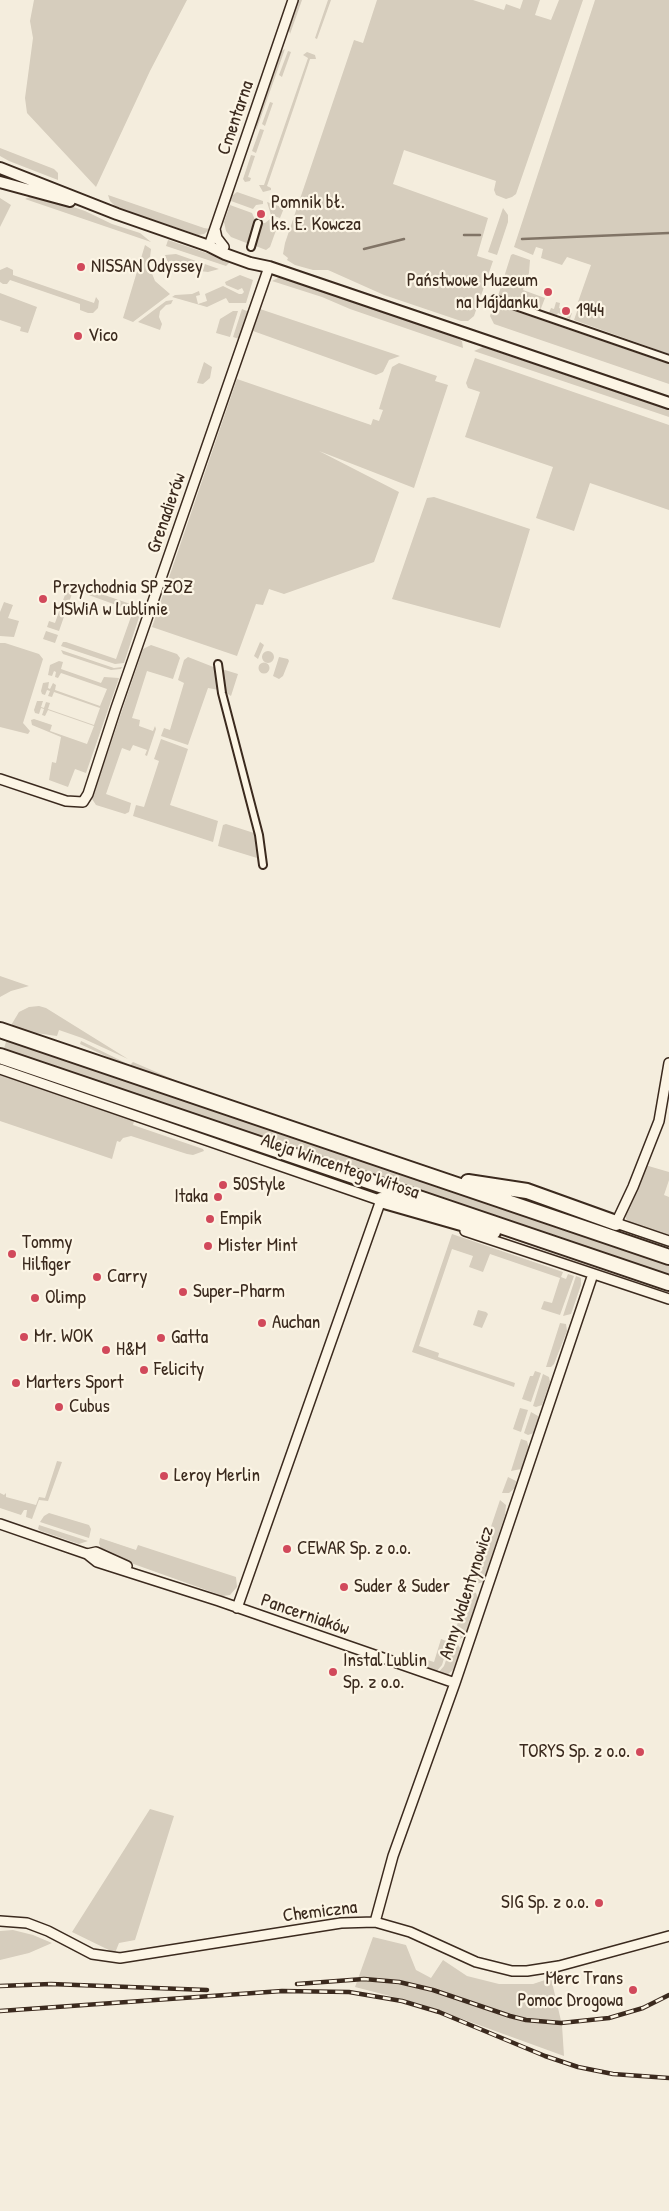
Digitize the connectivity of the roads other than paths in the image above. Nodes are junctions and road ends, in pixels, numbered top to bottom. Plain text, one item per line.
1 (293, 0) edge
2 (0, 168) edge
3 (0, 182) edge
4 (116, 214) junction
5 (258, 224) dead end
6 (214, 229) junction
7 (209, 246) junction
8 (224, 247) junction
9 (251, 247) dead end
10 (269, 267) junction
11 (494, 299) dead end
12 (669, 359) edge
13 (669, 402) edge
14 (218, 664) dead end
15 (0, 779) edge
16 (263, 864) dead end
17 (0, 1030) edge
18 (669, 1062) edge
19 (4, 1064) edge
20 (213, 1093) dead end
21 (281, 1124) junction
22 (435, 1177) junction
23 (381, 1200) junction
24 (616, 1223) junction
25 (669, 1241) edge
26 (560, 1246) junction
27 (669, 1256) edge
28 (594, 1274) junction
29 (669, 1282) edge
30 (669, 1299) edge
31 (0, 1524) edge
32 (237, 1608) junction
33 (455, 1683) junction
34 (0, 1921) edge
35 (375, 1922) junction
36 (669, 1936) edge

1 - 6 street, Cmentarna
2 - 4 street
3 - 4 street
4 - 7 street
5 - 9 street
6 - 7 street, Cmentarna
6 - 8 street
7 - 8 street
7 - 10 street
8 - 10 street
10 - 13 street
10 - 15 street, Grenadierów
11 - 12 street
14 - 16 street
17 - 21 main road, Aleja Wincentego Witosa
18 - 24 street
19 - 23 street, Aleja Wincentego Witosa
19 - 26 main road, Aleja Wincentego Witosa
20 - 21 main road
21 - 22 main road, Aleja Wincentego Witosa
22 - 24 main road
22 - 27 main road, Aleja Wincentego Witosa
23 - 26 main road
23 - 28 street, Aleja Wincentego Witosa
23 - 32 street
24 - 25 street
26 - 29 main road, Aleja Wincentego Witosa
28 - 30 street, Aleja Wincentego Witosa
28 - 33 street, Anny Walentynowicz
31 - 32 street, Pancerniaków
32 - 33 street, Pancerniaków
33 - 35 street, Anny Walentynowicz
34 - 35 street, Chemiczna
35 - 36 street, Chemiczna

